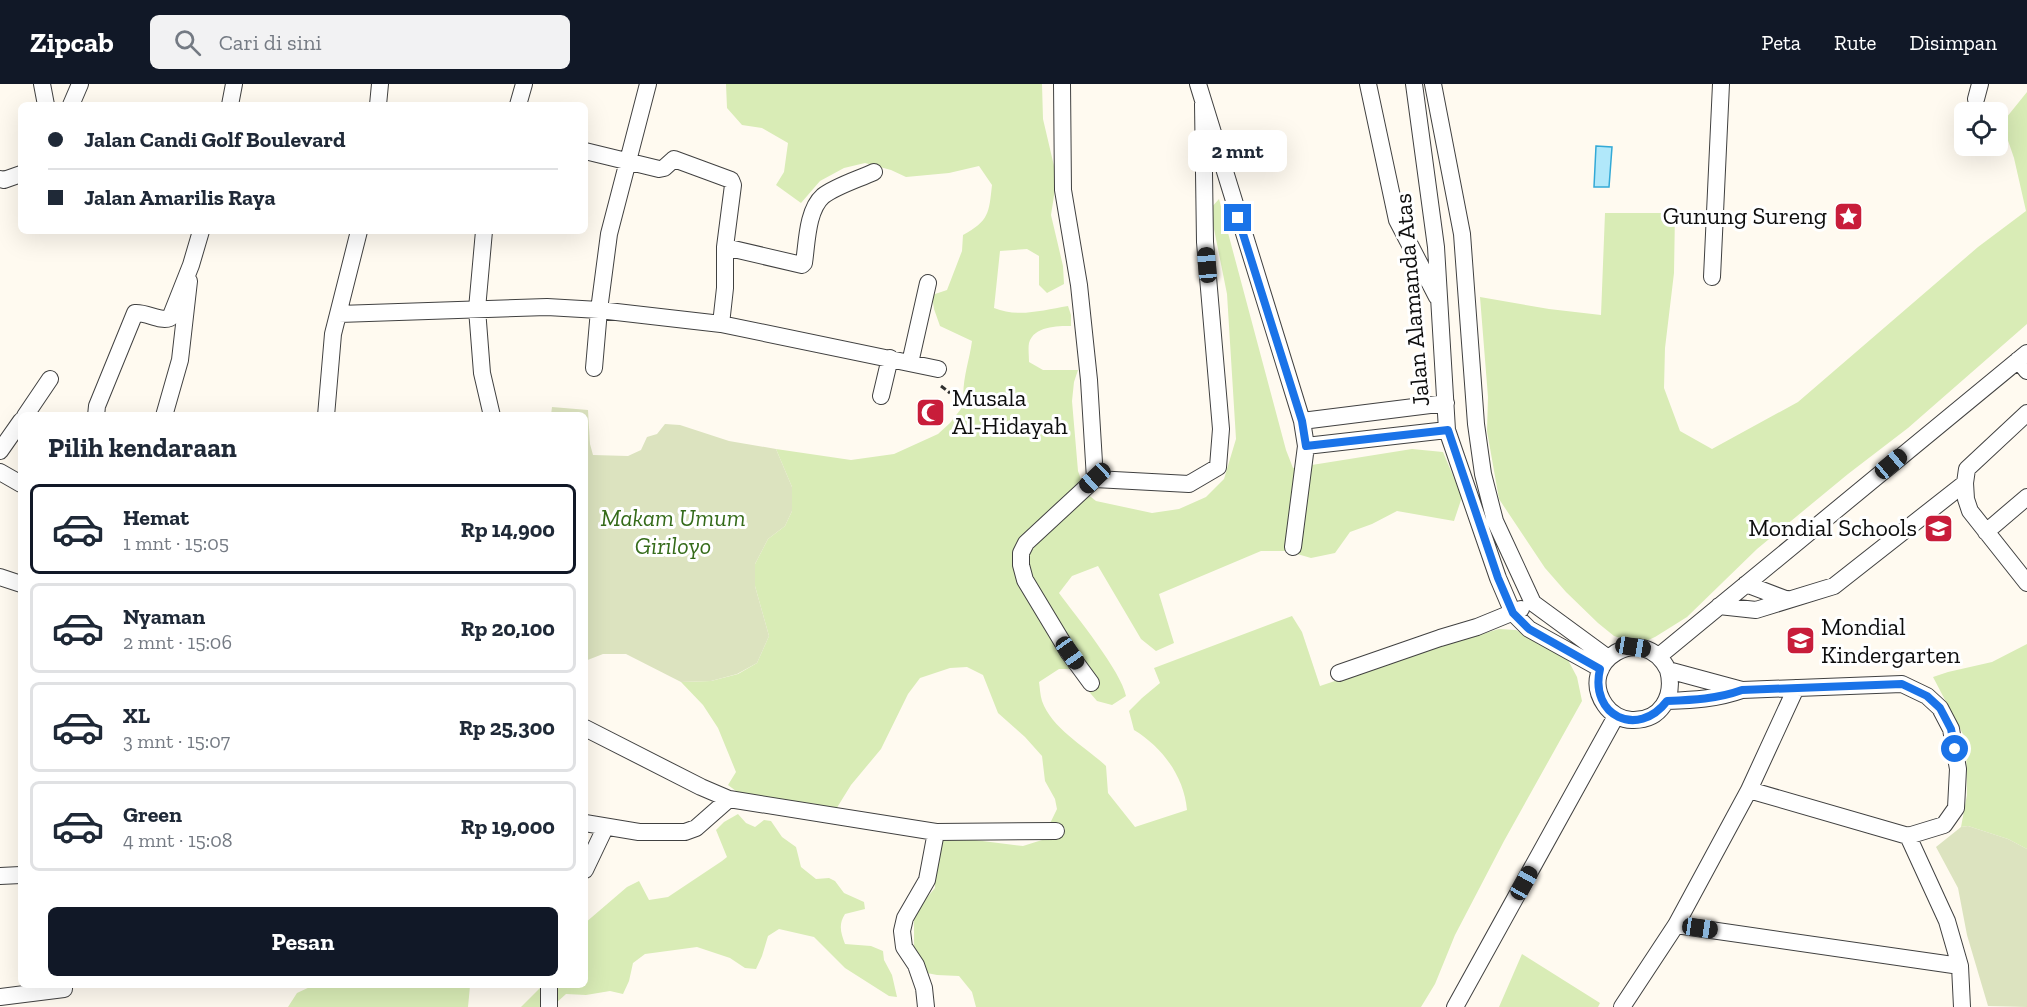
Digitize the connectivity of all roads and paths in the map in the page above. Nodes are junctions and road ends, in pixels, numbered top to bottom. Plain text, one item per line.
1 (42, 84) edge
2 (80, 84) edge
3 (234, 84) edge
4 (380, 84) edge
5 (524, 84) edge
6 (648, 84) edge
7 (1062, 84) edge
8 (1198, 84) edge
9 (1368, 84) edge
10 (1414, 84) edge
11 (1433, 84) edge
12 (1721, 84) edge
13 (45, 102) edge
14 (72, 102) edge
15 (231, 102) edge
16 (378, 102) edge
17 (519, 102) edge
18 (588, 152) edge
19 (1211, 155) junction
20 (628, 162) junction
21 (874, 172) dead end
22 (18, 174) edge
23 (1, 176) edge
24 (200, 234) edge
25 (358, 234) edge
26 (484, 234) edge
27 (724, 247) junction
28 (191, 265) junction
29 (1712, 277) dead end
30 (928, 283) dead end
31 (1440, 303) junction
32 (477, 309) junction
33 (599, 310) junction
34 (339, 314) junction
35 (721, 324) junction
36 (890, 358) junction
37 (2024, 361) edge
38 (910, 363) junction
39 (594, 368) dead end
40 (938, 369) dead end
41 (50, 379) dead end
42 (881, 396) dead end
43 (1446, 403) junction
44 (28, 412) edge
45 (96, 412) edge
46 (165, 412) edge
47 (326, 412) edge
48 (491, 412) edge
49 (1376, 412) junction
50 (2027, 413) edge
51 (1302, 421) junction
52 (18, 425) edge
53 (1448, 430) junction
54 (1380, 437) junction
55 (1306, 446) junction
56 (0, 451) edge
57 (0, 472) edge
58 (1095, 478) junction
59 (18, 482) edge
60 (1965, 483) junction
61 (2027, 497) edge
62 (1986, 532) junction
63 (1293, 547) dead end
64 (0, 577) edge
65 (18, 583) edge
66 (1746, 584) junction
67 (2027, 584) edge
68 (1788, 600) junction
69 (1533, 603) junction
70 (1719, 606) junction
71 (1513, 613) junction
72 (1659, 656) junction
73 (1604, 664) junction
74 (1668, 670) junction
75 (1339, 673) dead end
76 (1090, 683) dead end
77 (1796, 688) junction
78 (1742, 690) junction
79 (1667, 701) junction
80 (1617, 716) junction
81 (588, 730) edge
82 (1749, 790) junction
83 (729, 799) junction
84 (588, 824) edge
85 (605, 828) junction
86 (1056, 831) dead end
87 (936, 832) junction
88 (1908, 836) junction
89 (588, 864) edge
90 (18, 874) edge
91 (0, 876) edge
92 (1676, 925) junction
93 (1960, 966) junction
94 (549, 988) edge
95 (64, 989) dead end
96 (0, 997) edge
97 (549, 1007) edge
98 (926, 1007) edge
99 (1455, 1007) edge
100 (1622, 1007) edge
101 (1962, 1007) edge

1 - 13 street
2 - 14 street
3 - 15 street
4 - 16 street
5 - 17 street
6 - 20 street
7 - 58 street
8 - 19 street
9 - 31 street
10 - 31 street, Jalan Alamanda Atas
11 - 69 street, Jalan Alamanda Atas
12 - 29 street
18 - 20 street
19 - 51 street
19 - 58 street
20 - 27 street
20 - 33 street
21 - 27 street
22 - 23 street
24 - 28 street
25 - 34 street
26 - 32 street
27 - 35 street
28 - 45 street
28 - 46 street
30 - 38 street
31 - 43 street, Jalan Alamanda Atas
32 - 33 street
32 - 34 street
32 - 48 street
33 - 35 street
33 - 39 street
34 - 47 street
35 - 36 street
36 - 38 street
36 - 42 street
37 - 66 street
38 - 40 street
41 - 44 street
43 - 49 street
43 - 53 street, Jalan Alamanda Atas
49 - 51 street
49 - 54 street
50 - 60 street
51 - 55 street
52 - 56 street
53 - 54 street
53 - 71 street, Jalan Alamanda Atas
54 - 55 street
55 - 63 street
57 - 59 street
58 - 76 street
60 - 62 street
60 - 68 street
61 - 62 street
62 - 67 street
64 - 65 street
66 - 68 street
66 - 70 street
68 - 70 street
69 - 71 street
69 - 73 street, Jalan Alamanda Atas
70 - 72 street
71 - 73 street, Jalan Alamanda Atas
71 - 75 street
72 - 73 street
72 - 74 street
73 - 80 street
74 - 78 street
74 - 79 street
77 - 78 street
77 - 82 street
77 - 88 street
78 - 79 street
79 - 80 street
80 - 99 street
81 - 83 street
82 - 88 street
82 - 92 street
83 - 85 street
83 - 87 street
84 - 85 street
85 - 89 street
86 - 87 street
87 - 98 street
88 - 93 street
90 - 91 street
92 - 93 street
92 - 100 street
93 - 101 street
94 - 97 street
95 - 96 street

